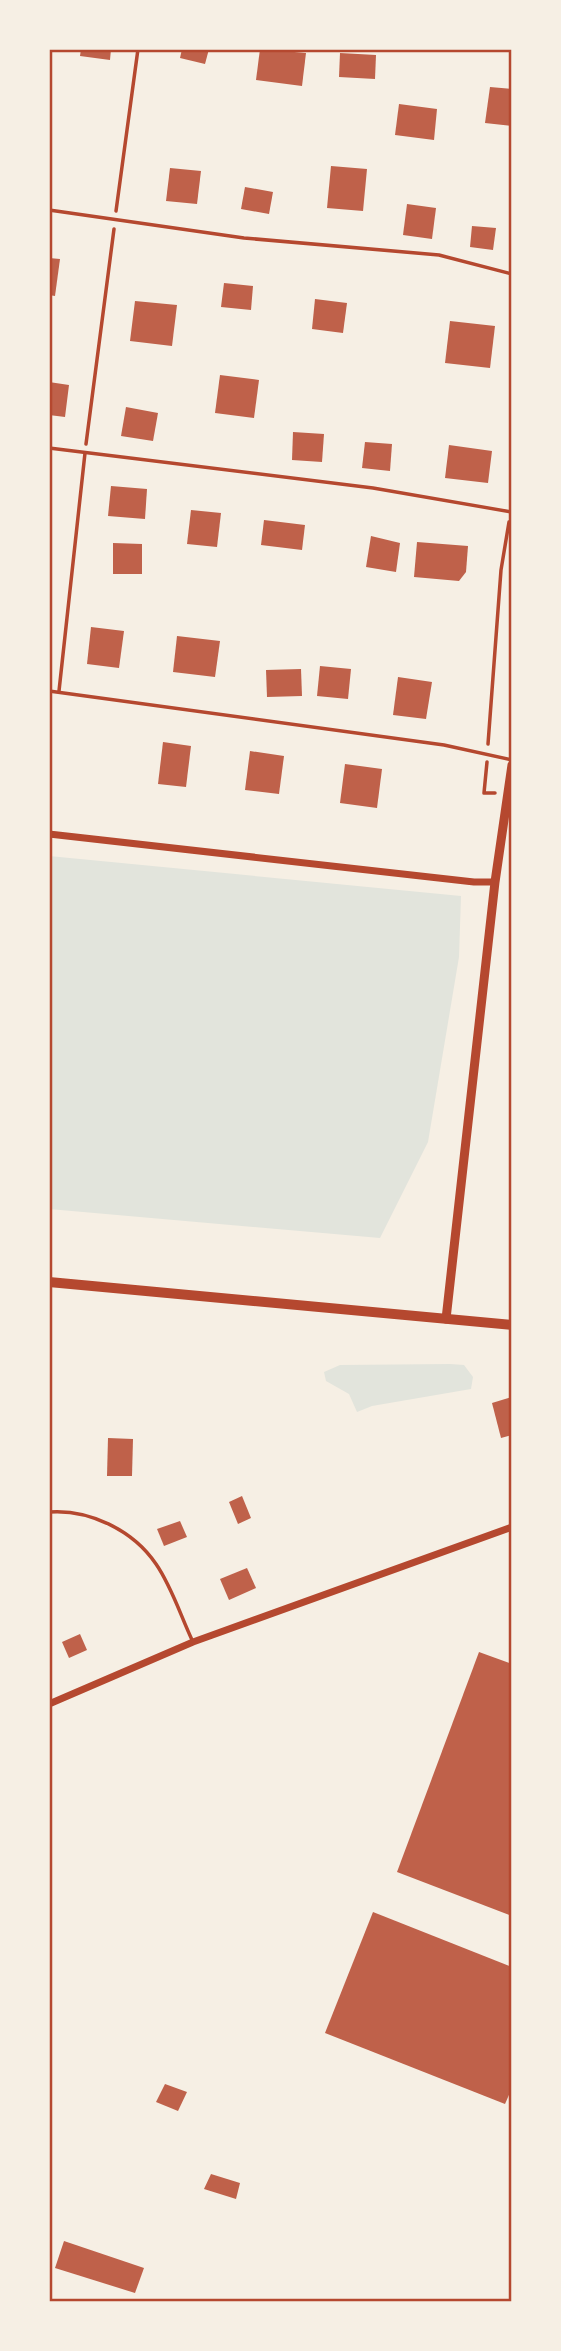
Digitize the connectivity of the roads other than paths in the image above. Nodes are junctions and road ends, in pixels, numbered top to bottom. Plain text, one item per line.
1 (49, 210) edge
2 (512, 274) edge
3 (49, 448) edge
4 (85, 453) junction
5 (511, 512) edge
6 (49, 691) edge
7 (59, 692) junction
8 (512, 762) edge
9 (49, 834) edge
10 (495, 882) junction
11 (49, 1282) edge
12 (446, 1319) junction
13 (512, 1325) edge
14 (49, 1512) edge
15 (512, 1527) edge
16 (193, 1642) junction
17 (49, 1704) edge

1 - 2 lane
3 - 4 lane
4 - 5 lane
4 - 7 lane
6 - 7 lane
7 - 8 lane
8 - 10 street
9 - 10 street
10 - 12 street
11 - 12 main road
12 - 13 main road
14 - 16 lane
15 - 16 street
16 - 17 street

